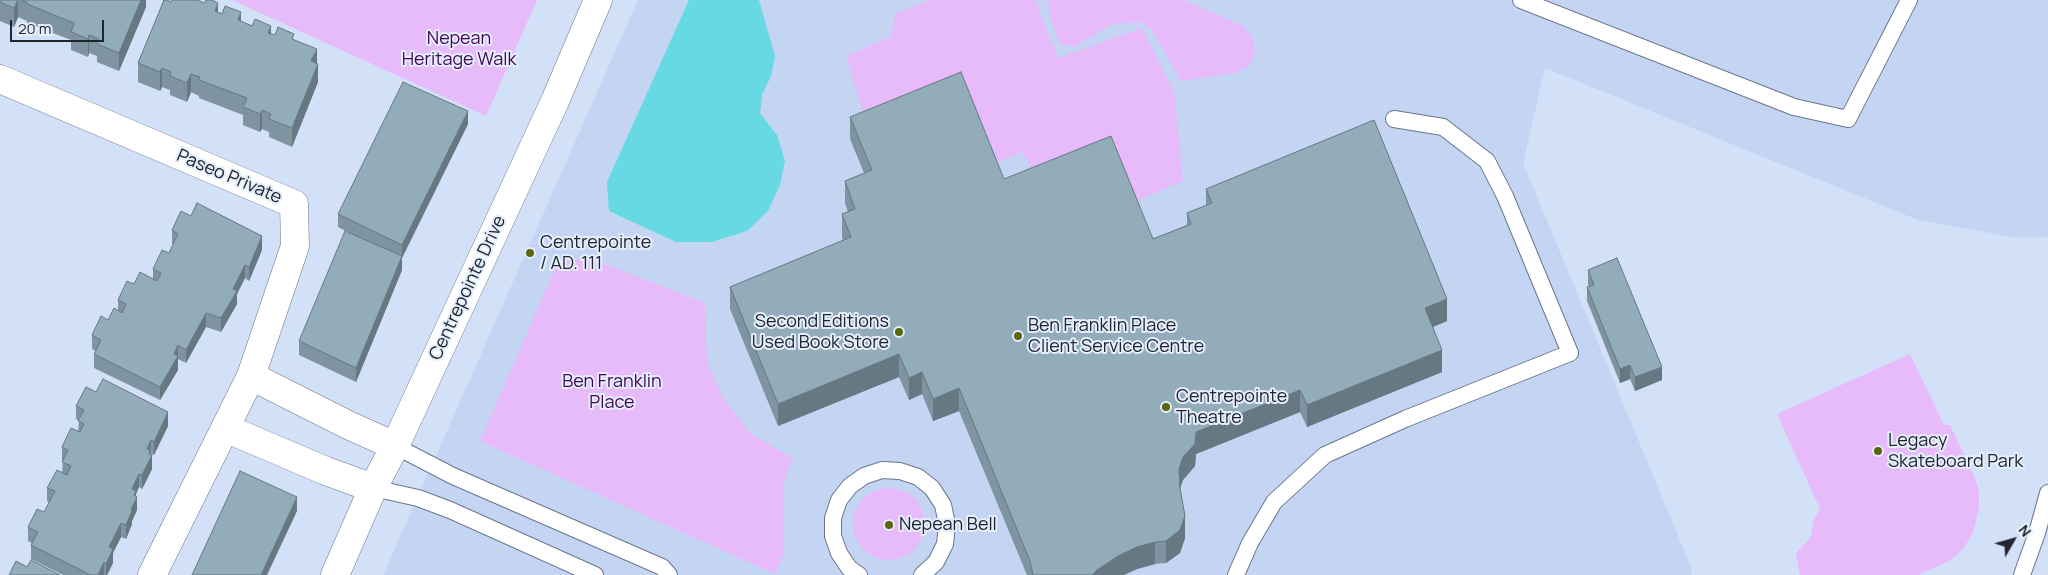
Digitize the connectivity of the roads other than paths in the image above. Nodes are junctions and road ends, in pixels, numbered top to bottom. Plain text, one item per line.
1 (598, 0) edge
2 (1521, 0) edge
3 (1909, 0) edge
4 (0, 79) edge
5 (1394, 119) dead end
6 (252, 376) junction
7 (225, 428) junction
8 (395, 446) junction
9 (373, 488) junction
10 (2048, 493) edge
11 (152, 575) edge
12 (335, 575) edge
13 (595, 575) edge
14 (669, 575) edge
15 (859, 575) edge
16 (922, 575) edge
17 (1236, 575) edge
18 (2022, 575) edge

1 - 8 street, Centrepointe Drive
2 - 3 lane
4 - 6 street, Paseo Private
5 - 17 lane
6 - 7 street, Paseo Private
6 - 8 street
7 - 9 street
7 - 11 street, Paseo Private
8 - 9 street, Centrepointe Drive
8 - 14 lane
9 - 12 street, Centrepointe Drive
9 - 13 lane
10 - 18 lane
15 - 16 lane

